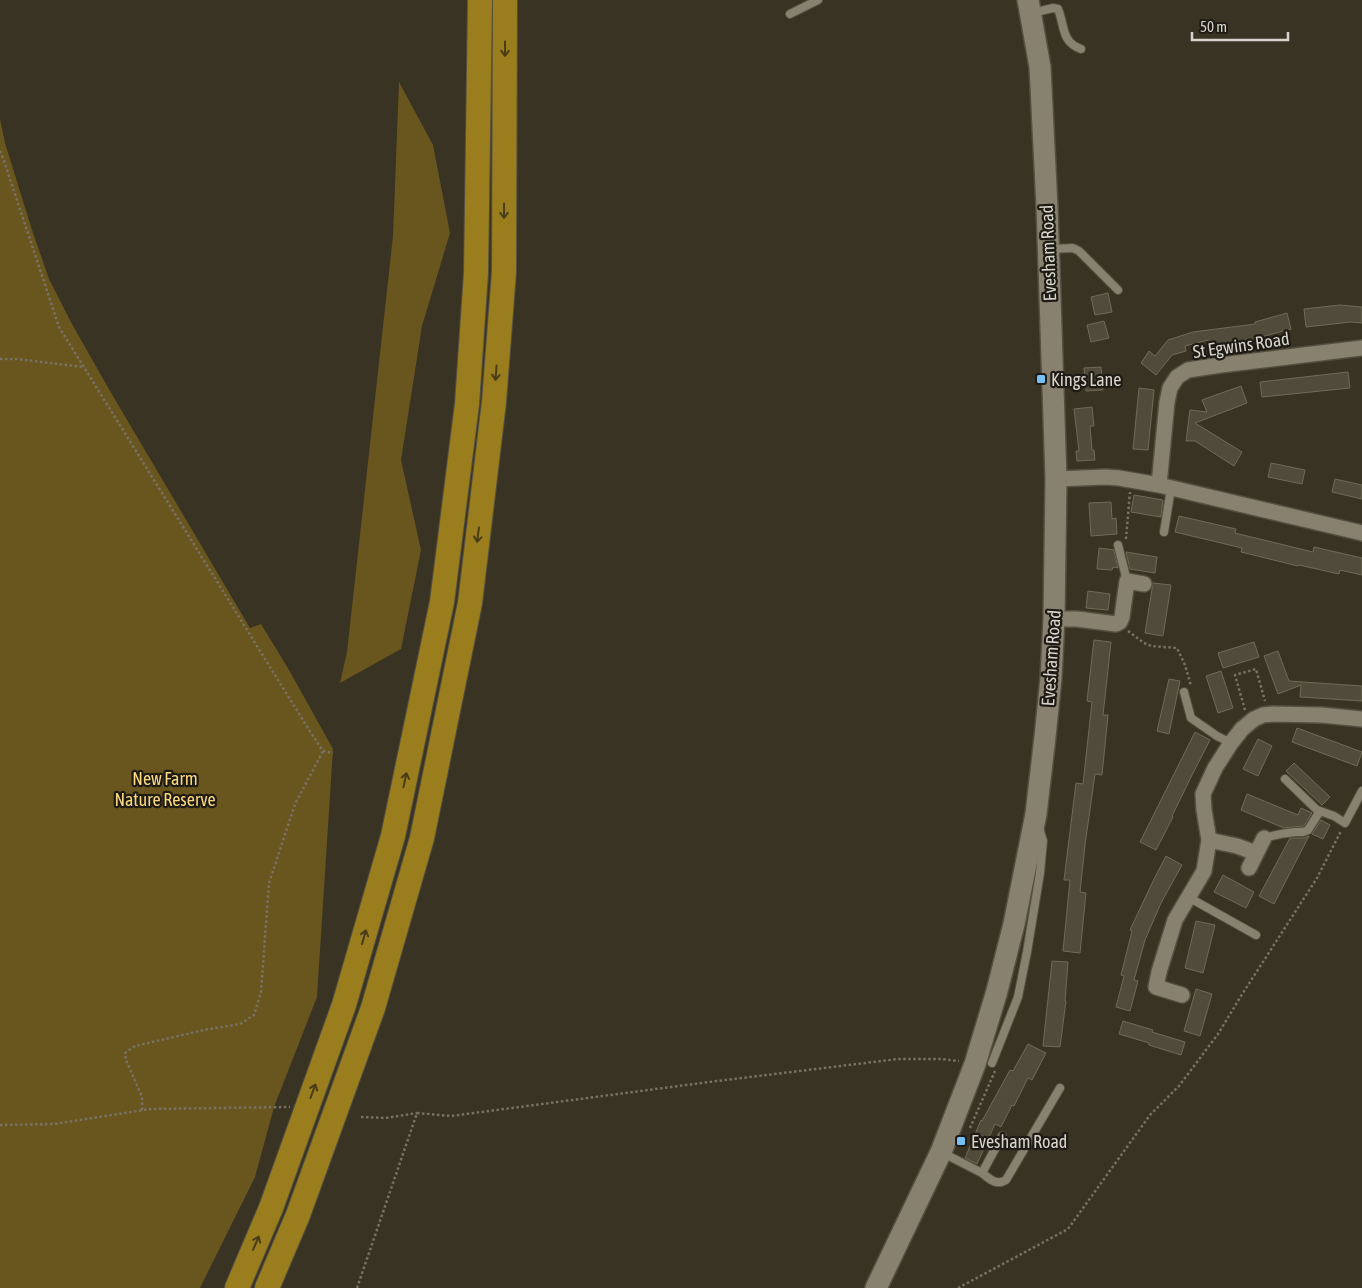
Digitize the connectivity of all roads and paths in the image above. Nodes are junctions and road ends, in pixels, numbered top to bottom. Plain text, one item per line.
1 (480, 0) edge
2 (505, 0) edge
3 (818, 0) edge
4 (1029, 7) edge
5 (790, 14) dead end
6 (1081, 48) dead end
7 (0, 151) edge
8 (1048, 250) junction
9 (1118, 290) dead end
10 (1362, 348) edge
11 (0, 359) edge
12 (83, 366) junction
13 (1056, 479) junction
14 (1132, 481) junction
15 (1165, 487) junction
16 (1164, 532) dead end
17 (1362, 534) edge
18 (1118, 546) dead end
19 (1122, 565) junction
20 (1127, 581) junction
21 (1144, 584) dead end
22 (1054, 619) junction
23 (1116, 624) junction
24 (1184, 692) dead end
25 (1194, 692) dead end
26 (1269, 714) junction
27 (1362, 719) edge
28 (1249, 723) junction
29 (1231, 743) junction
30 (323, 751) junction
31 (333, 753) dead end
32 (1286, 779) dead end
33 (1362, 791) edge
34 (1320, 811) junction
35 (1345, 822) junction
36 (1264, 838) joint
37 (1209, 840) junction
38 (1256, 853) junction
39 (1249, 868) dead end
40 (1188, 897) junction
41 (1256, 936) dead end
42 (1182, 995) dead end
43 (988, 1065) junction
44 (1060, 1088) dead end
45 (292, 1106) dead end
46 (142, 1110) junction
47 (417, 1113) junction
48 (361, 1117) dead end
49 (0, 1125) edge
50 (968, 1131) dead end
51 (1002, 1136) dead end
52 (941, 1152) junction
53 (982, 1173) junction
54 (237, 1288) edge
55 (267, 1288) edge
56 (357, 1288) edge
57 (876, 1288) edge
58 (958, 1288) edge

54 -> 1 highway
2 -> 55 highway
3 - 5 lane
4 - 6 lane
4 - 8 main road, Evesham Road
7 - 12 path
8 - 9 lane
8 - 13 main road, Evesham Road
10 - 15 street, St Egwins Road
11 - 12 path
12 - 30 path
13 - 14 street
13 - 22 main road, Evesham Road
14 - 15 street
14 - 19 path
15 - 16 lane
15 - 17 street
18 - 19 lane
19 - 20 lane
20 - 21 street
20 - 23 street
22 - 23 street
22 - 43 main road, Evesham Road
23 - 25 path
24 - 29 lane
26 - 27 street
26 - 28 street
26 - 28 path
28 - 29 street
29 - 37 street
30 - 31 path
30 - 46 path
32 - 34 lane
33 - 35 lane
34 - 35 lane
34 - 36 lane
35 - 58 path
36 - 38 street
37 - 38 street
37 - 40 street
38 - 39 street
40 - 41 lane
40 - 42 street
43 - 47 path
43 - 50 path
43 - 52 main road, Evesham Road
44 - 53 lane
45 - 46 path
46 - 49 path
47 - 48 path
47 - 56 path
51 - 53 lane
52 - 53 lane
52 - 57 main road, Evesham Road

